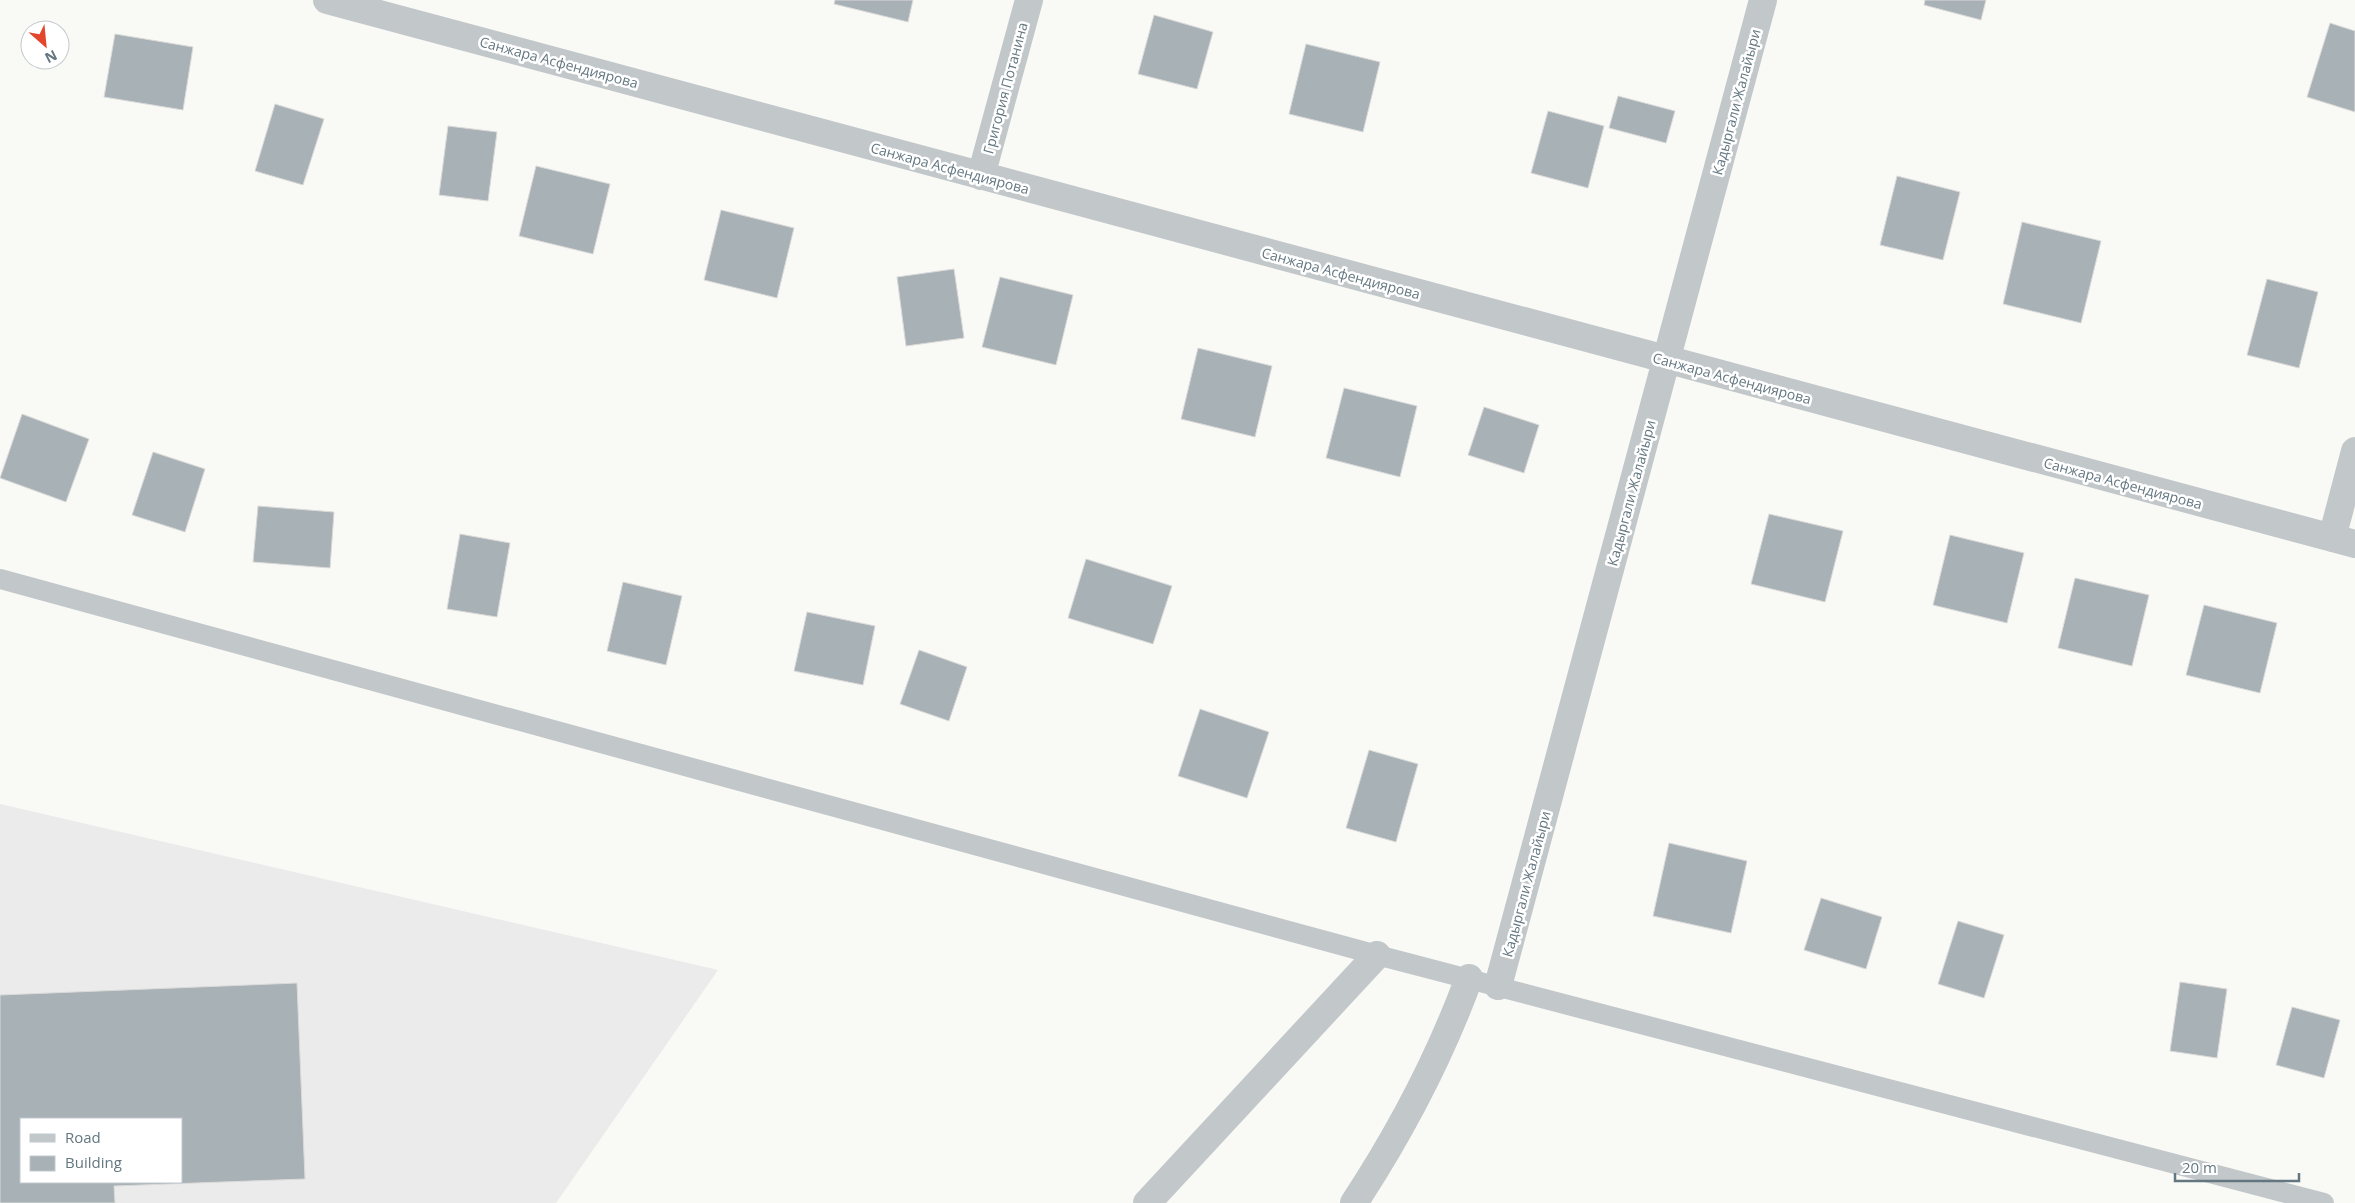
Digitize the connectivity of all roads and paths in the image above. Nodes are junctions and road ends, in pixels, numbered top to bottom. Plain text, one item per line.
1 (327, 0) edge
2 (1028, 0) edge
3 (1764, 0) edge
4 (981, 176) junction
5 (1666, 361) junction
6 (2355, 451) edge
7 (2343, 541) edge
8 (0, 579) edge
9 (1378, 955) junction
10 (1469, 978) junction
11 (1498, 986) junction
12 (1147, 1203) edge
13 (1354, 1203) edge
14 (2324, 1203) edge

1 - 4 street, Санжара Асфендиярова
2 - 4 street, Григория Потанина
3 - 5 street, Кадыргали Жалайыри
4 - 5 street, Санжара Асфендиярова
5 - 7 street, Санжара Асфендиярова
5 - 11 street, Кадыргали Жалайыри
6 - 7 street
8 - 9 lane
9 - 10 lane
9 - 12 street
10 - 11 lane
10 - 13 street
11 - 14 lane

